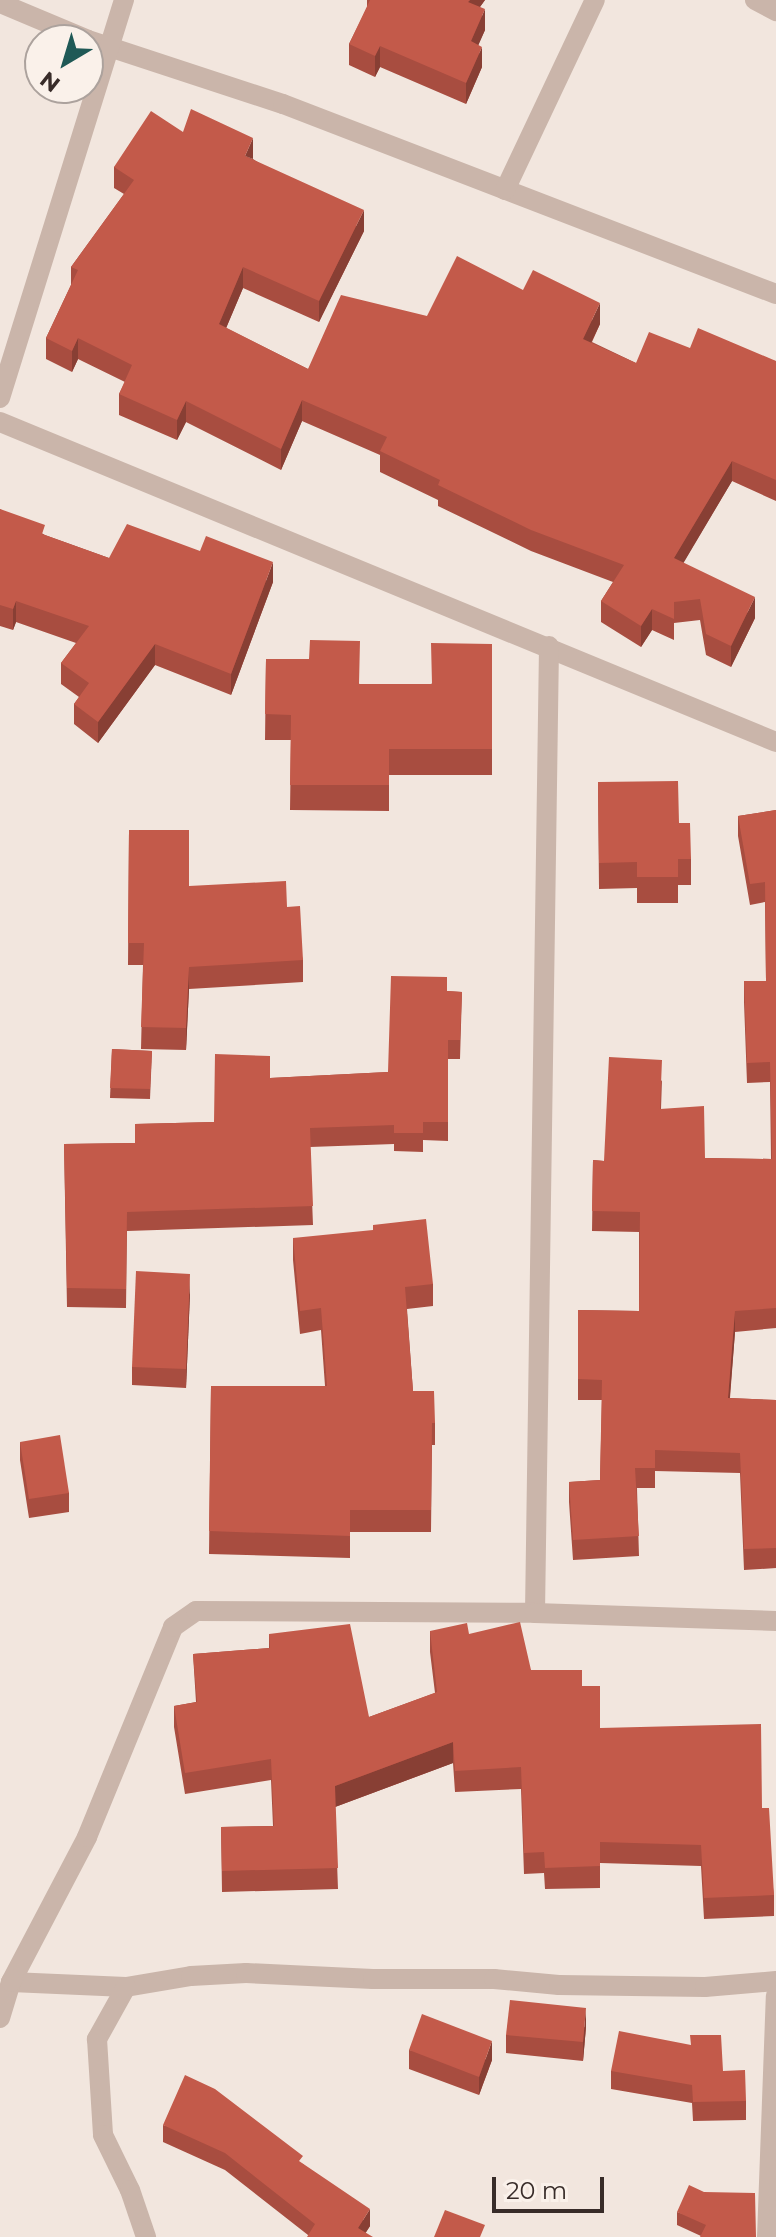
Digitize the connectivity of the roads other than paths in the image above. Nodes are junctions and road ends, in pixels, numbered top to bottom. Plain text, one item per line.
1 (124, 0) edge
2 (595, 0) edge
3 (755, 0) edge
4 (0, 3) edge
5 (776, 11) edge
6 (50, 24) edge
7 (104, 47) edge
8 (111, 50) junction
9 (505, 190) junction
10 (776, 294) edge
11 (0, 398) edge
12 (0, 422) edge
13 (549, 646) junction
14 (776, 742) edge
15 (535, 1613) junction
16 (776, 1621) edge
17 (776, 1981) edge
18 (11, 1982) junction
19 (126, 1987) junction
20 (776, 1996) edge
21 (0, 2018) edge
22 (146, 2237) edge
23 (767, 2237) edge

1 - 8 street
2 - 9 street
3 - 5 street
4 - 6 street
7 - 8 street
8 - 9 street
8 - 11 street
9 - 10 street
12 - 13 street
13 - 14 street
13 - 15 street
15 - 16 street
15 - 18 street
17 - 19 street
18 - 19 street
18 - 21 street
19 - 22 street
20 - 23 street

